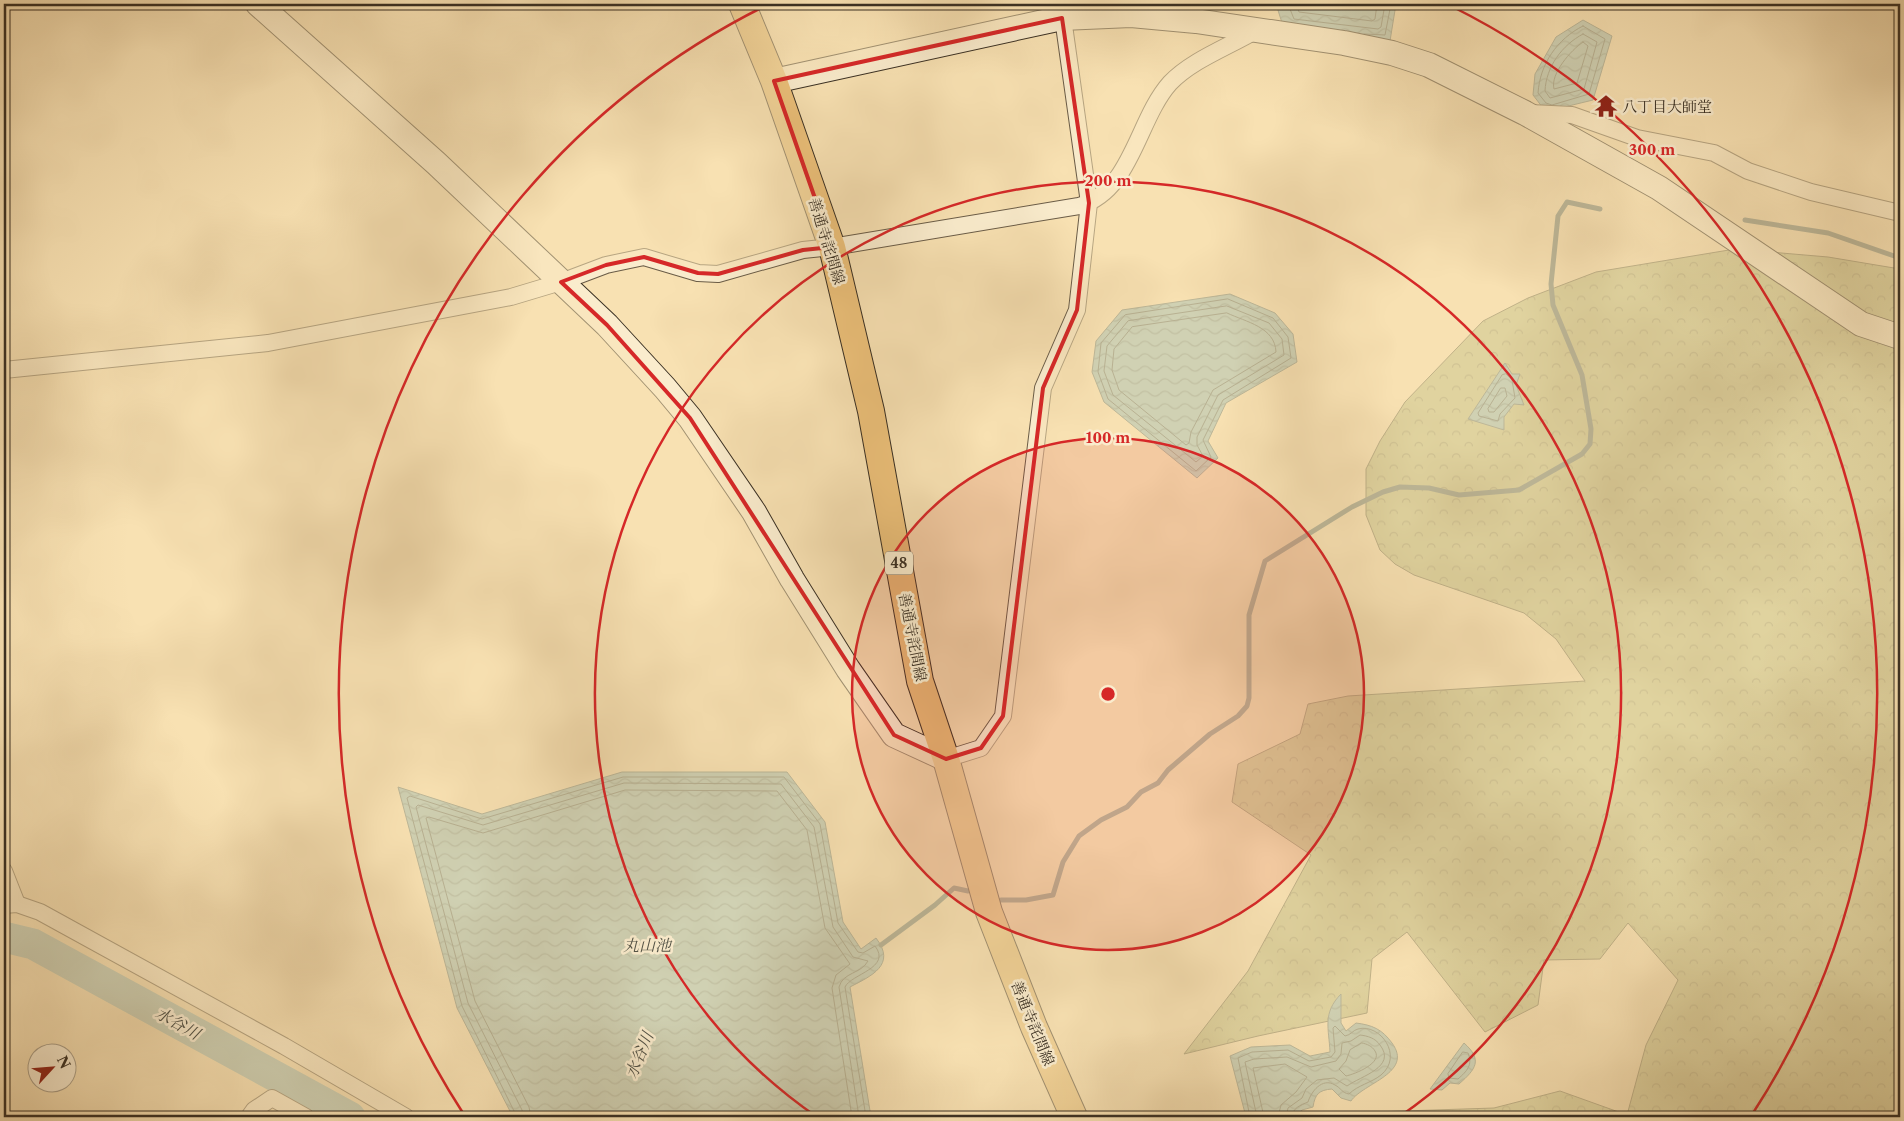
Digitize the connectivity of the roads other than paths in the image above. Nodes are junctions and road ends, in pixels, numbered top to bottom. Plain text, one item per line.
1 (258, 4) edge
2 (742, 4) edge
3 (1061, 11) edge
4 (1255, 31) junction
5 (774, 80) junction
6 (1525, 113) junction
7 (1089, 203) junction
8 (1900, 213) edge
9 (832, 247) junction
10 (561, 282) junction
11 (1900, 337) edge
12 (4, 370) edge
13 (946, 759) junction
14 (4, 871) edge
15 (10, 904) edge
16 (248, 1117) edge
17 (306, 1117) edge
18 (406, 1117) edge
19 (1074, 1117) edge

1 - 10 street
2 - 5 main road, 善通寺詫間線 / 48
3 - 4 street
3 - 5 street
3 - 7 street
4 - 6 street
4 - 7 street
5 - 9 main road, 善通寺詫間線 / 48
6 - 8 street
6 - 11 street
7 - 9 street
7 - 13 street
9 - 10 street
9 - 13 main road, 善通寺詫間線 / 48
10 - 12 street
10 - 13 street
13 - 19 main road, 善通寺詫間線 / 48
14 - 15 street
15 - 18 street
16 - 17 street

